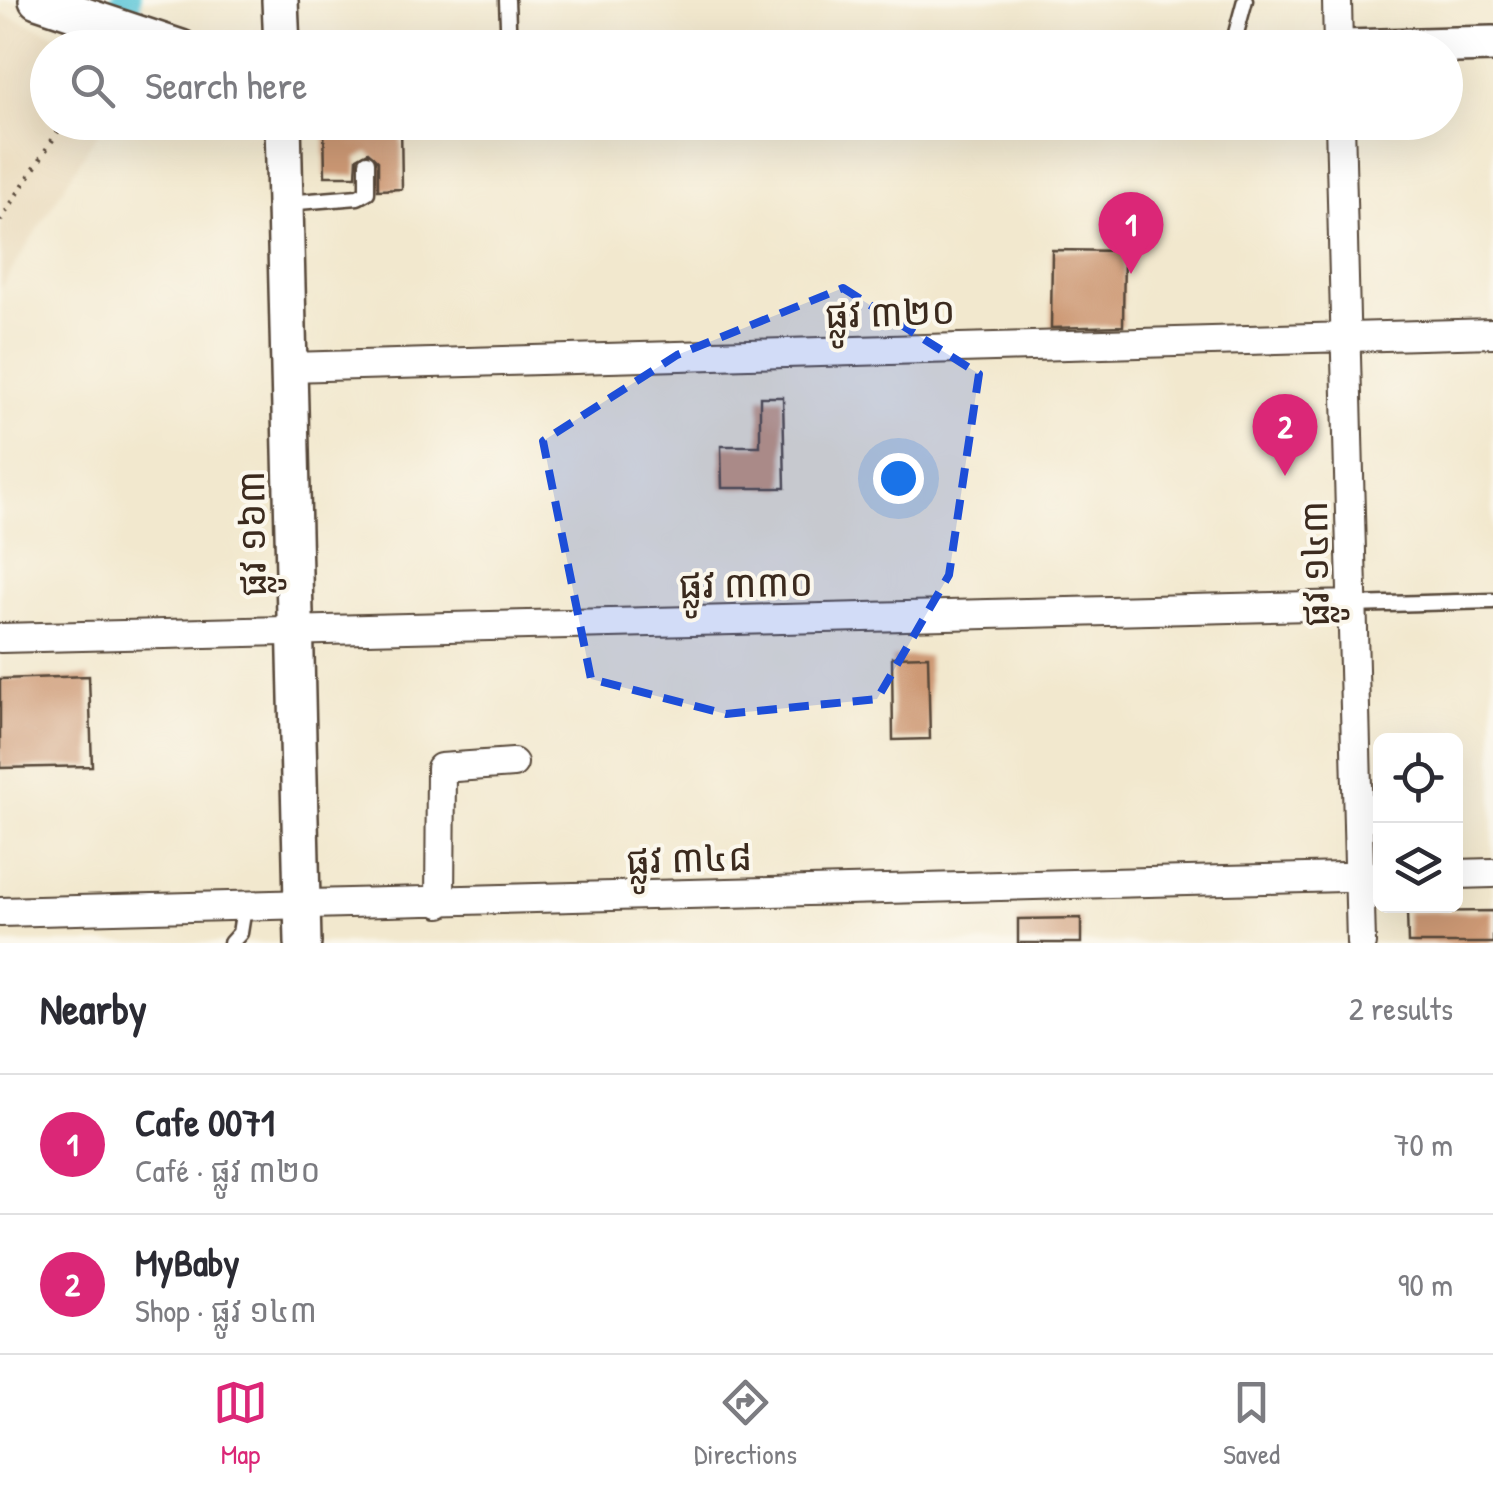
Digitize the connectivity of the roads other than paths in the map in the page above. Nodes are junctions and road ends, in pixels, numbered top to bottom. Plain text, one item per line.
1 (37, 0) edge
2 (280, 0) edge
3 (507, 0) edge
4 (1245, 0) edge
5 (1337, 0) edge
6 (103, 12) edge
7 (142, 30) edge
8 (281, 30) edge
9 (508, 30) edge
10 (1237, 30) edge
11 (1340, 30) edge
12 (1493, 44) edge
13 (1463, 45) edge
14 (283, 140) edge
15 (1341, 140) edge
16 (367, 162) dead end
17 (285, 204) junction
18 (1493, 332) edge
19 (1346, 336) junction
20 (289, 367) junction
21 (1493, 600) edge
22 (1352, 605) junction
23 (296, 632) junction
24 (0, 638) edge
25 (513, 763) dead end
26 (1493, 873) edge
27 (1463, 874) edge
28 (1370, 876) edge
29 (440, 903) junction
30 (302, 907) junction
31 (244, 908) junction
32 (0, 912) edge
33 (232, 943) edge
34 (303, 943) edge
35 (1361, 943) edge

1 - 6 street
2 - 8 street
3 - 9 lane
4 - 10 lane
5 - 11 street
6 - 7 street
12 - 13 street
14 - 17 street, ផ្លូវ ១៦៣
15 - 19 street, ផ្លូវ ១៤៣
16 - 17 lane
17 - 20 street, ផ្លូវ ១៦៣
18 - 19 street, ផ្លូវ ៣២០
19 - 20 street, ផ្លូវ ៣២០
19 - 22 street, ផ្លូវ ១៤៣
20 - 23 street, ផ្លូវ ១៦៣
21 - 22 lane, ផ្លូវ ៣៣០
22 - 23 street, ផ្លូវ ៣៣០
22 - 28 street, ផ្លូវ ១៤៣
23 - 24 street, ផ្លូវ ៣៣០
23 - 30 street, ផ្លូវ ១៦៣
25 - 29 street
26 - 27 street
28 - 29 street, ផ្លូវ ៣៤៨
28 - 35 street, ផ្លូវ ១៤៣
29 - 30 street, ផ្លូវ ៣៤៨
30 - 31 street, ផ្លូវ ៣៤៨
30 - 34 street, ផ្លូវ ១៦៣
31 - 32 street, ផ្លូវ ៣៤៨
31 - 33 lane

